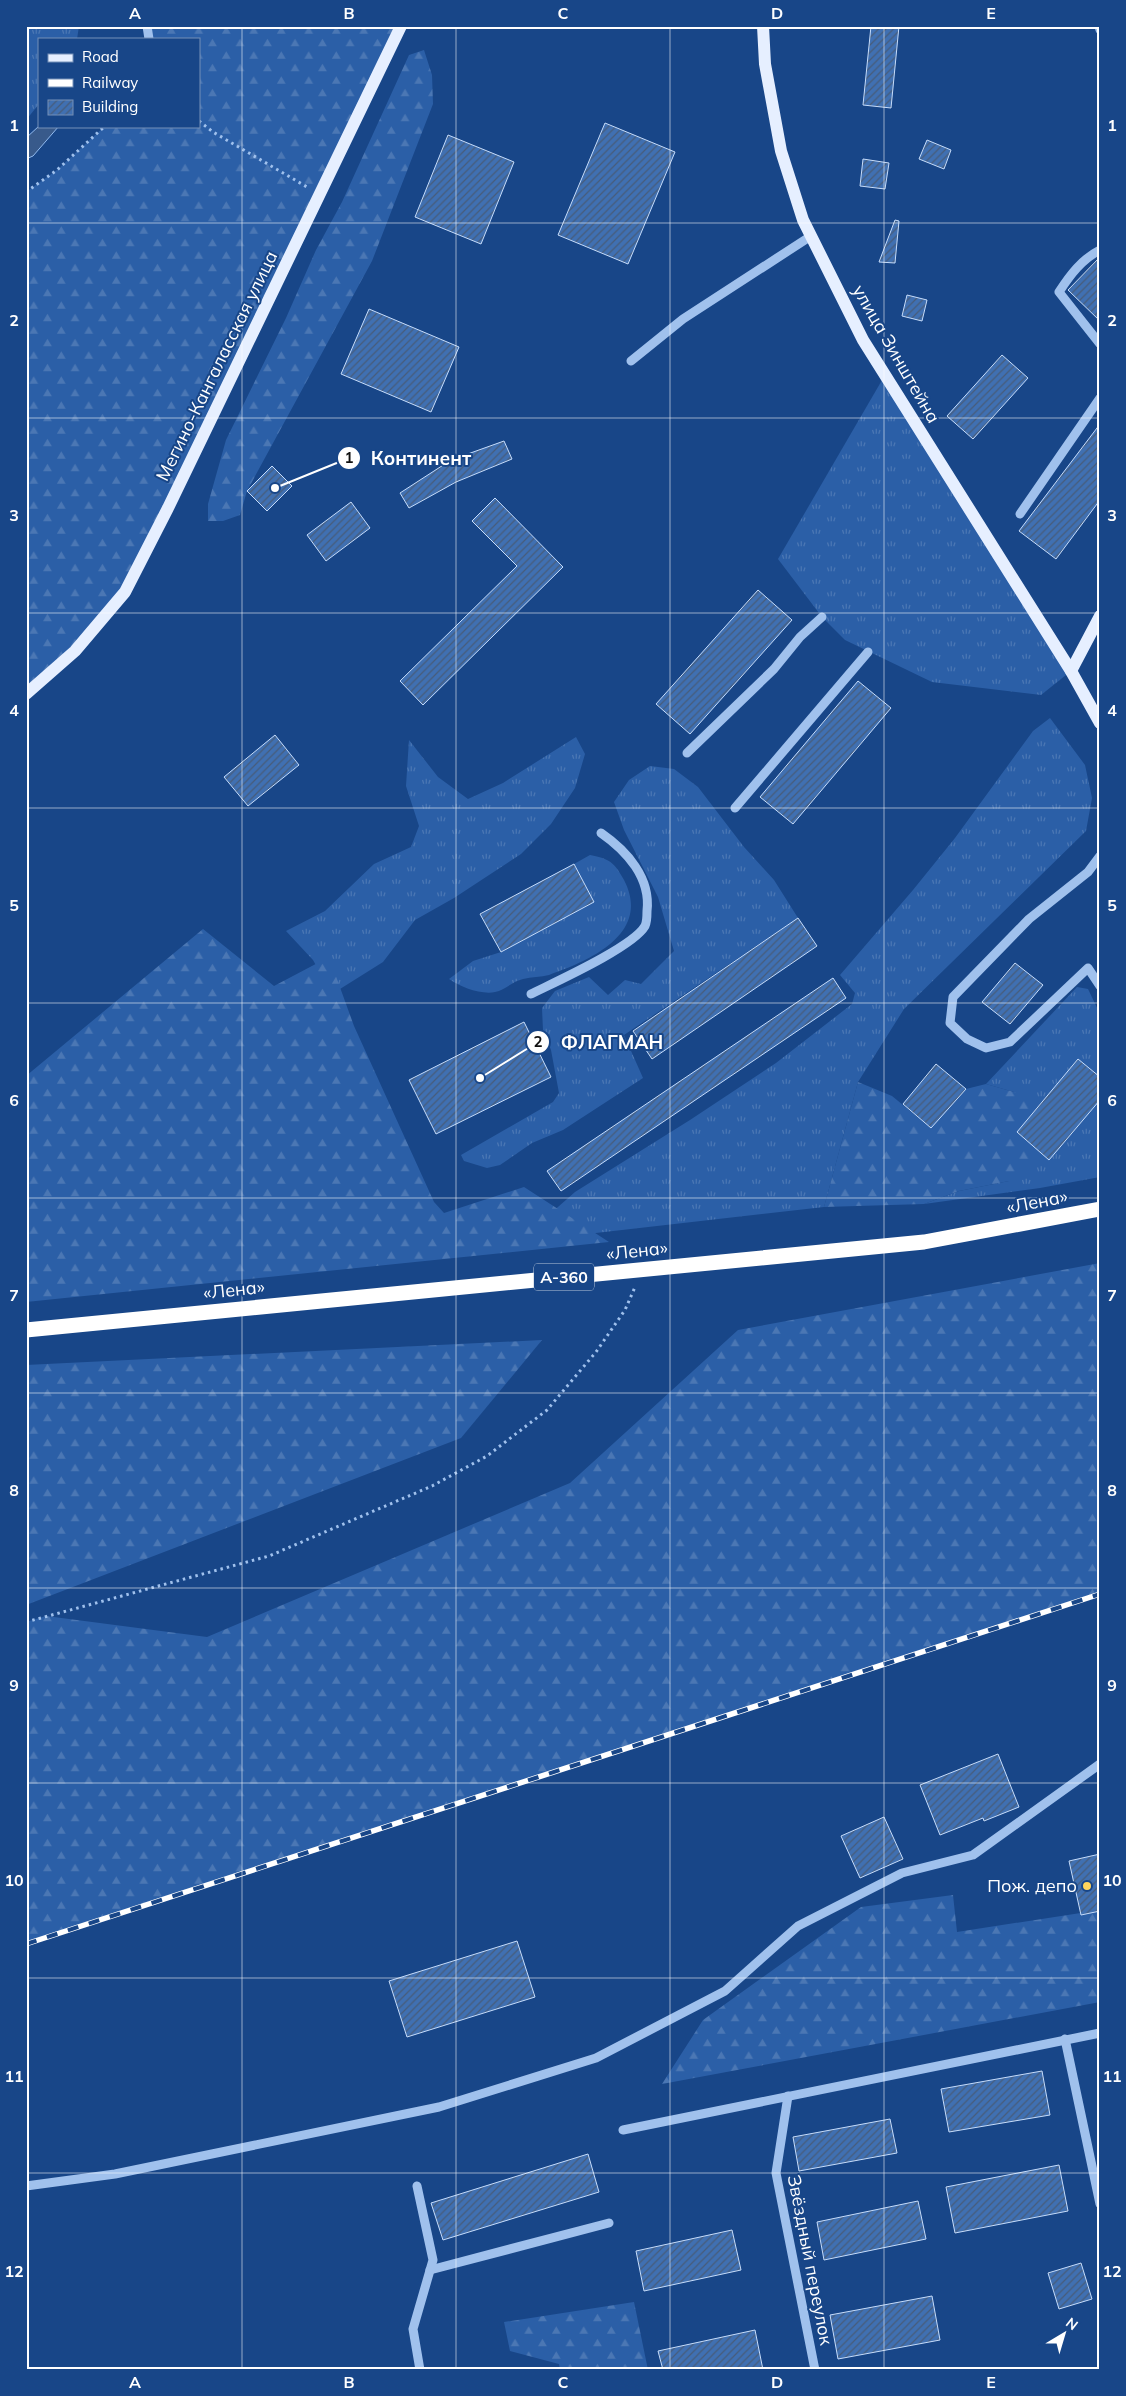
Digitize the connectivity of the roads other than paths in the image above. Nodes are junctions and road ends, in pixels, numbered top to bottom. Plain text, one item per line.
1 (401, 26) edge
2 (763, 26) edge
3 (811, 236) junction
4 (1100, 250) edge
5 (1100, 344) edge
6 (631, 361) dead end
7 (1100, 398) edge
8 (1020, 514) dead end
9 (1100, 616) edge
10 (822, 617) dead end
11 (868, 652) dead end
12 (1071, 671) junction
13 (26, 694) edge
14 (1100, 723) edge
15 (688, 753) dead end
16 (735, 808) dead end
17 (601, 833) dead end
18 (1100, 856) edge
19 (1100, 986) edge
20 (530, 994) dead end
21 (1100, 1209) edge
22 (26, 1330) edge
23 (1100, 1764) edge
24 (1100, 2033) edge
25 (1065, 2039) junction
26 (788, 2096) junction
27 (623, 2130) dead end
28 (26, 2186) edge
29 (417, 2186) dead end
30 (1100, 2204) edge
31 (609, 2223) dead end
32 (430, 2270) junction
33 (420, 2370) edge
34 (815, 2370) edge

1 - 13 main road, Мегино-Кангаласская улица
2 - 3 main road, улица Зинштейна
3 - 6 street
3 - 12 main road, улица Зинштейна
4 - 5 street
7 - 8 street
9 - 12 main road
10 - 15 street
11 - 16 street
12 - 14 main road, улица Зинштейна
17 - 20 street
18 - 19 street
21 - 22 highway, «Лена» / А-360
23 - 28 street
24 - 25 street
25 - 26 street
25 - 30 street
26 - 27 street
26 - 34 street, Звёздный переулок
29 - 32 street
31 - 32 street
32 - 33 street

